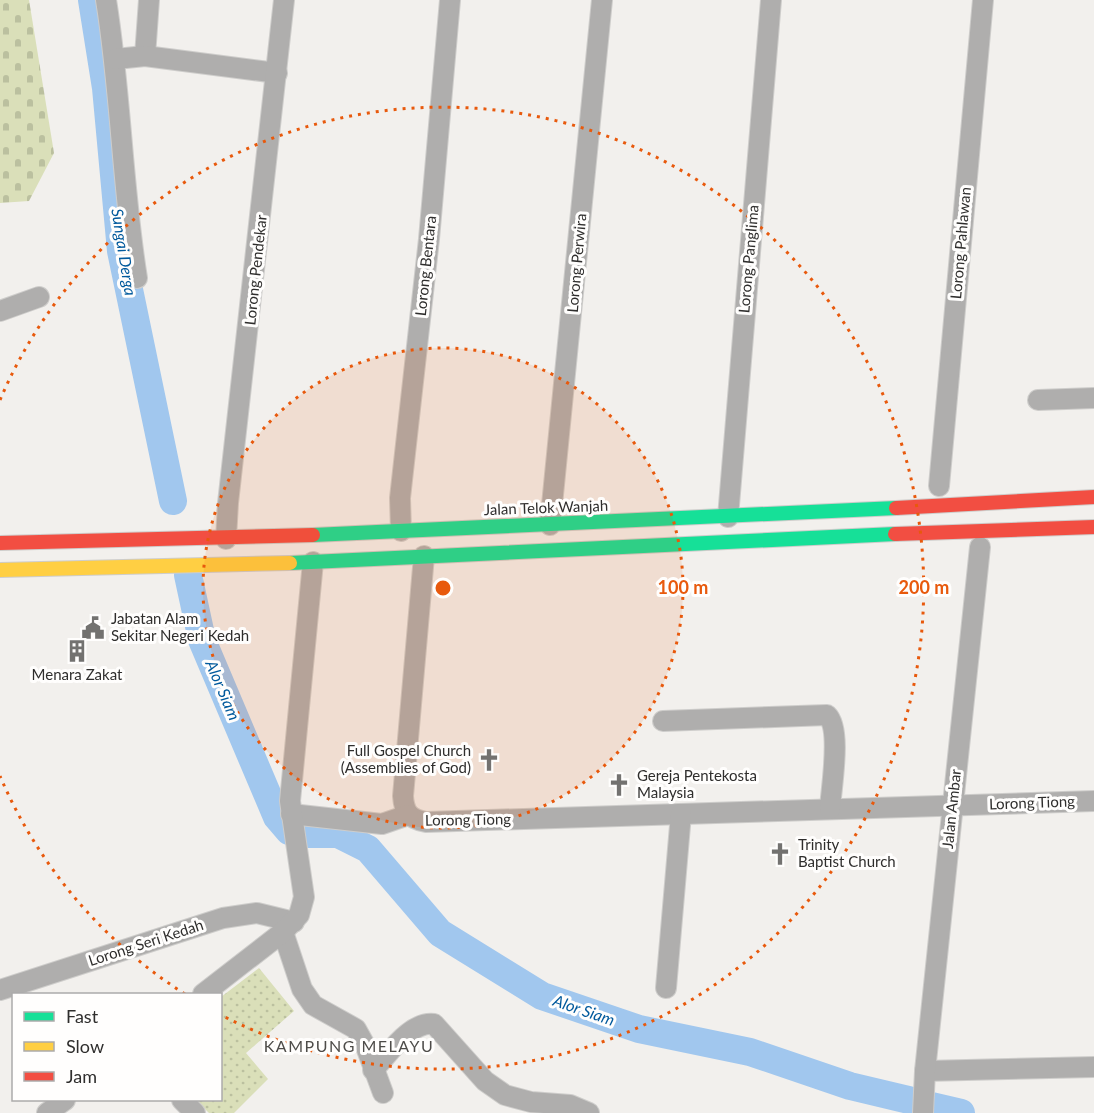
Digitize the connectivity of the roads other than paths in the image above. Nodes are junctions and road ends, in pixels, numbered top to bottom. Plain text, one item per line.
1 (106, 0) edge
2 (149, 0) edge
3 (284, 0) edge
4 (450, 0) edge
5 (602, 0) edge
6 (771, 0) edge
7 (983, 0) edge
8 (145, 56) junction
9 (116, 58) junction
10 (277, 73) junction
11 (137, 278) dead end
12 (39, 297) dead end
13 (0, 311) edge
14 (1094, 398) edge
15 (1038, 400) dead end
16 (939, 487) dead end
17 (1094, 497) edge
18 (784, 498) dead end
19 (748, 516) junction
20 (728, 517) junction
21 (550, 525) junction
22 (1094, 527) edge
23 (401, 531) junction
24 (226, 539) junction
25 (748, 539) junction
26 (0, 543) edge
27 (978, 547) dead end
28 (909, 548) dead end
29 (424, 556) junction
30 (313, 562) junction
31 (0, 570) edge
32 (663, 721) dead end
33 (1094, 801) edge
34 (952, 805) junction
35 (830, 809) junction
36 (291, 814) junction
37 (681, 814) junction
38 (408, 815) junction
39 (288, 927) junction
40 (666, 988) dead end
41 (0, 990) edge
42 (204, 993) edge
43 (1094, 1067) edge
44 (373, 1070) junction
45 (924, 1071) junction
46 (383, 1093) dead end
47 (64, 1101) edge
48 (183, 1101) edge
49 (47, 1113) edge
50 (195, 1113) edge
51 (589, 1113) edge
52 (923, 1113) edge

1 - 9 street
2 - 8 street
3 - 10 street, Lorong Pendekar
4 - 23 street, Lorong Bentara
5 - 21 street, Lorong Perwira
6 - 20 street, Lorong Panglima
7 - 16 street, Lorong Pahlawan
8 - 9 street
8 - 10 street
9 - 11 street
10 - 24 street, Lorong Pendekar
12 - 13 street
14 - 15 street
17 - 19 main road, Jalan Telok Wanjah
18 - 19 main road
19 - 20 main road, Jalan Telok Wanjah
20 - 21 main road, Jalan Telok Wanjah
21 - 23 main road, Jalan Telok Wanjah
22 - 25 main road
23 - 24 main road, Jalan Telok Wanjah
24 - 26 main road, Jalan Telok Wanjah
25 - 28 main road
25 - 29 main road
27 - 34 street, Jalan Ambar
29 - 30 main road
29 - 38 street, Lorong Tiong
30 - 31 main road
30 - 36 street
32 - 35 street
33 - 34 street, Lorong Tiong
34 - 35 street, Lorong Tiong
34 - 45 street, Jalan Ambar
35 - 37 street, Lorong Tiong
36 - 38 street
36 - 39 street
37 - 38 street, Lorong Tiong
37 - 40 street
39 - 41 street, Lorong Seri Kedah
39 - 42 street
39 - 44 street
43 - 45 street
44 - 46 street
44 - 51 street
45 - 52 street, Jalan Ambar
47 - 49 street
48 - 50 street

